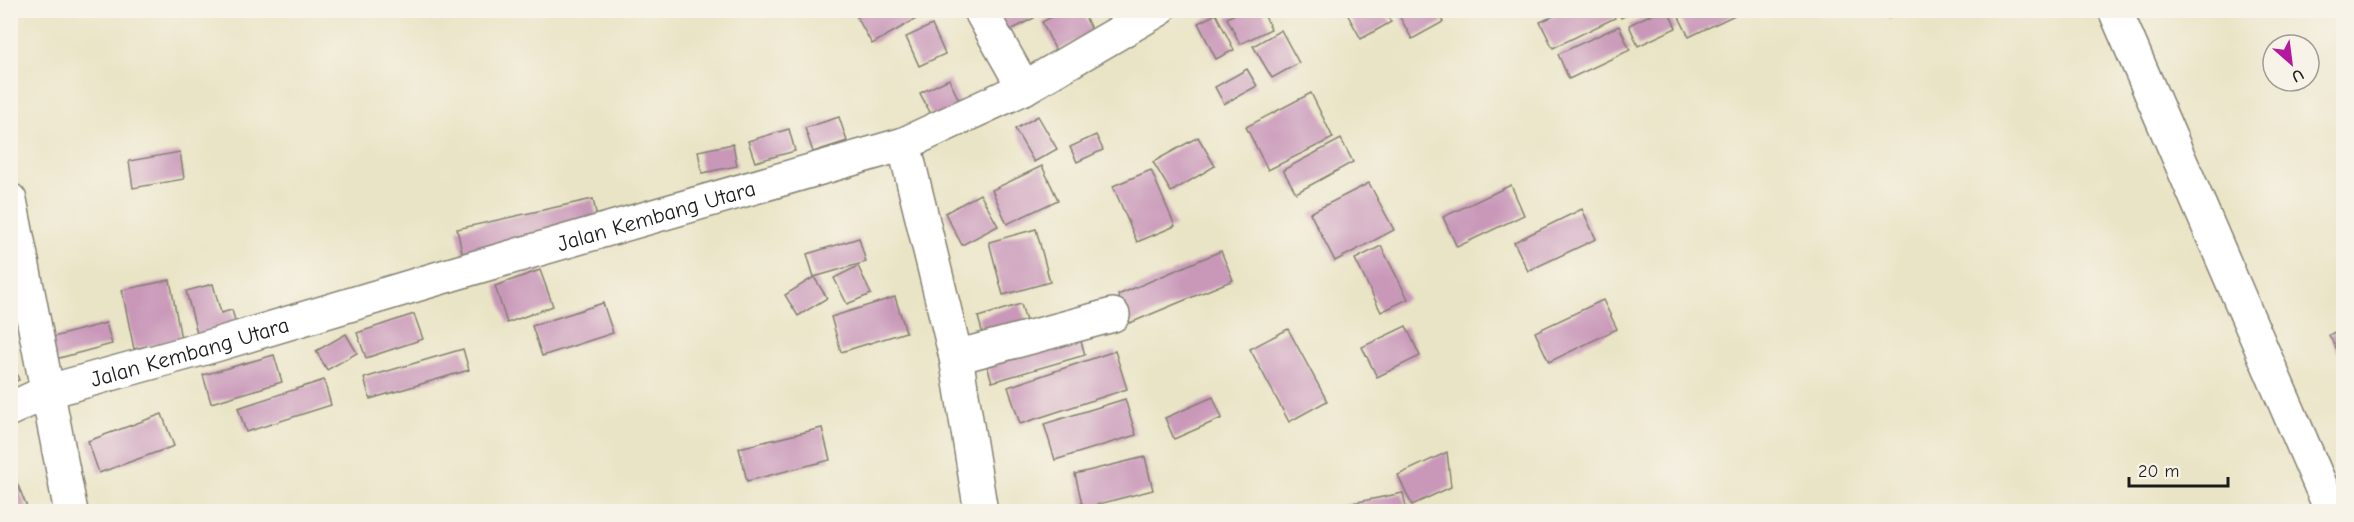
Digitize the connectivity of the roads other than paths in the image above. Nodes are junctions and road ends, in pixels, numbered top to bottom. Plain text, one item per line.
1 (980, 10) edge
2 (1158, 10) edge
3 (2115, 10) edge
4 (1024, 88) junction
5 (904, 144) junction
6 (10, 200) edge
7 (1113, 315) dead end
8 (956, 357) junction
9 (49, 391) junction
10 (10, 409) edge
11 (71, 512) edge
12 (981, 512) edge
13 (2332, 512) edge

1 - 4 street
2 - 4 street, Jalan Kembang Utara
3 - 13 street
4 - 5 street, Jalan Kembang Utara
5 - 8 street
5 - 9 street, Jalan Kembang Utara
6 - 9 street
7 - 8 street
8 - 12 street
9 - 10 street, Jalan Kembang Utara
9 - 11 street

